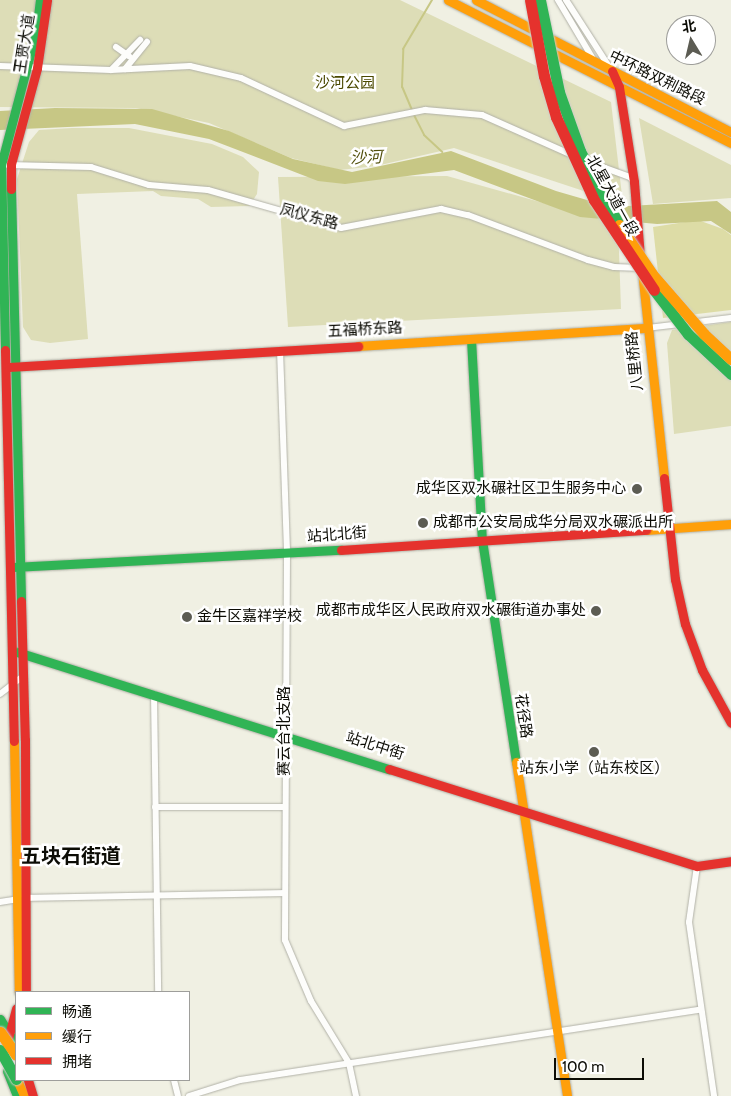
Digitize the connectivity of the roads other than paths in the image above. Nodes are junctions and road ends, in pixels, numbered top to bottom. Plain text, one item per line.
1 (40, 0) edge
2 (47, 0) edge
3 (476, 0) edge
4 (530, 0) edge
5 (540, 0) edge
6 (558, 0) edge
7 (566, 0) edge
8 (449, 1) edge
9 (140, 40) dead end
10 (148, 42) dead end
11 (116, 47) dead end
12 (129, 56) junction
13 (596, 64) junction
14 (0, 66) edge
15 (32, 68) junction
16 (125, 69) junction
17 (111, 70) junction
18 (612, 71) junction
19 (619, 86) junction
20 (731, 132) edge
21 (731, 143) edge
22 (4, 165) edge
23 (634, 182) junction
24 (642, 268) junction
25 (731, 318) edge
26 (647, 328) junction
27 (471, 339) junction
28 (280, 350) junction
29 (731, 359) edge
30 (7, 369) edge
31 (731, 374) edge
32 (731, 524) edge
33 (667, 528) junction
34 (482, 540) junction
35 (287, 554) junction
36 (14, 567) junction
37 (16, 652) junction
38 (22, 677) junction
39 (11, 686) junction
40 (0, 694) edge
41 (154, 694) junction
42 (731, 723) edge
43 (284, 734) junction
44 (155, 807) junction
45 (285, 808) junction
46 (522, 808) junction
47 (731, 861) edge
48 (697, 866) junction
49 (284, 893) junction
50 (156, 894) junction
51 (20, 898) junction
52 (0, 902) edge
53 (18, 991) edge
54 (26, 991) edge
55 (158, 991) edge
56 (15, 1010) edge
57 (700, 1010) junction
58 (0, 1019) edge
59 (557, 1030) junction
60 (4, 1032) edge
61 (15, 1044) edge
62 (0, 1050) edge
63 (15, 1053) edge
64 (0, 1055) edge
65 (348, 1063) junction
66 (6, 1068) junction
67 (15, 1077) edge
68 (17, 1081) edge
69 (28, 1081) edge
70 (33, 1081) edge
71 (174, 1081) edge
72 (17, 1096) edge
73 (24, 1096) edge
74 (33, 1096) edge
75 (38, 1096) edge
76 (178, 1096) edge
77 (190, 1096) edge
78 (356, 1096) edge
79 (567, 1096) edge
80 (714, 1096) edge

1 - 15 main road, 王贾大道
2 - 15 main road, 王贾大道
3 - 13 main road, 中环路双荆路段
4 - 31 main road, 北星大道一段, bridge
5 - 29 main road, 北星大道一段, bridge
6 - 13 street
7 - 18 street, 八里桥路
8 - 19 main road, 中环路双荆路段
9 - 12 street
10 - 12 street
11 - 12 street
12 - 16 street
12 - 17 street
13 - 18 main road, 中环路双荆路段
14 - 15 street
15 - 17 street
15 - 22 main road, 王贾大道
16 - 17 street
16 - 23 street
18 - 19 main road, 八里桥路
18 - 20 main road, 中环路双荆路段
19 - 21 main road, 中环路双荆路段
19 - 23 main road, 八里桥路
22 - 24 street, 凤仪东路
22 - 30 main road, 王贾大道
23 - 24 main road, 八里桥路
24 - 26 main road, 八里桥路
25 - 26 street, 五福桥东路
26 - 27 main road, 五福桥东路
26 - 33 main road, 八里桥路
27 - 28 main road, 五福桥东路
27 - 34 main road, 花径路
28 - 30 main road, 五福桥东路
28 - 35 street, 赛云台北支路
30 - 36 main road, 王贾大道
32 - 33 main road, 站北北街
33 - 34 main road, 站北北街
33 - 42 main road, 八里桥路
34 - 35 main road, 站北北街
34 - 46 main road, 花径路
35 - 36 main road, 站北北街
35 - 43 street, 赛云台北支路
36 - 37 main road, 王贾大道
37 - 38 main road
37 - 39 main road
37 - 41 main road, 站北中街
38 - 39 street
38 - 51 main road
39 - 40 street
39 - 51 main road
41 - 43 main road, 站北中街
41 - 44 street
43 - 45 street, 赛云台北支路
43 - 46 main road, 站北中街
44 - 45 street
44 - 50 street
45 - 49 street, 赛云台北支路
46 - 48 main road, 站北中街
46 - 59 main road, 花径路
47 - 48 main road, 站北中街
48 - 57 street
49 - 50 street
49 - 65 street, 赛云台北支路
50 - 51 street
50 - 55 street
51 - 52 street
51 - 53 main road
51 - 54 main road
56 - 60 main road
57 - 59 street
57 - 80 street
58 - 60 main road
59 - 65 street
59 - 79 main road, 花径路
60 - 61 main road
60 - 63 main road, bridge
60 - 66 main road
62 - 67 main road, bridge
64 - 66 main road
65 - 77 street
65 - 78 street, 赛云台北支路
66 - 72 main road
68 - 73 main road
69 - 74 main road
70 - 75 main road
71 - 76 street

